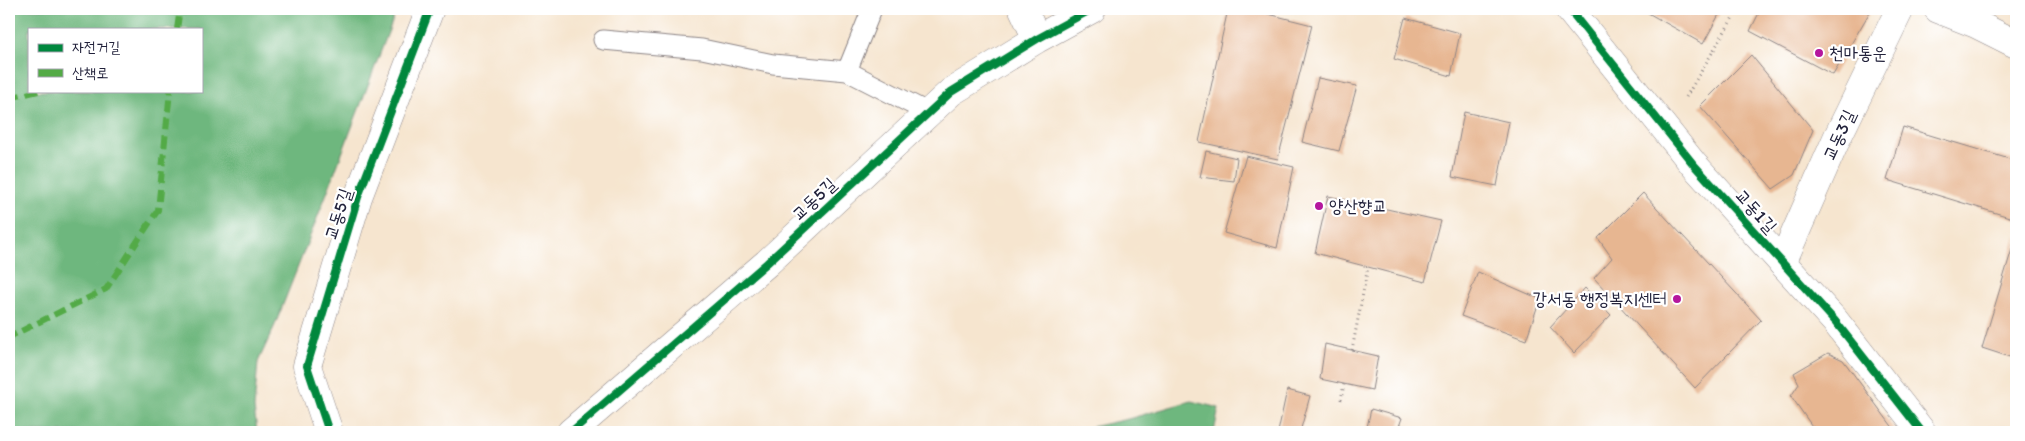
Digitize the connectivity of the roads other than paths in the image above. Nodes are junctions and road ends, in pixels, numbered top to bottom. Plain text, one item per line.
1 (430, 9) edge
2 (872, 9) edge
3 (1023, 9) edge
4 (1092, 9) edge
5 (1900, 9) edge
6 (1938, 9) edge
7 (1576, 12) edge
8 (1037, 39) junction
9 (603, 40) dead end
10 (2016, 44) edge
11 (847, 70) junction
12 (929, 113) junction
13 (1782, 263) junction
14 (329, 432) edge
15 (571, 432) edge
16 (1922, 432) edge

1 - 14 street, 교동5길
2 - 11 lane
3 - 8 street
4 - 8 street, 교동5길
5 - 13 street, 교동3길
6 - 10 street
7 - 13 street, 교동1길
8 - 12 street, 교동5길
9 - 11 lane
11 - 12 lane
12 - 15 street, 교동5길
13 - 16 street, 교동1길

